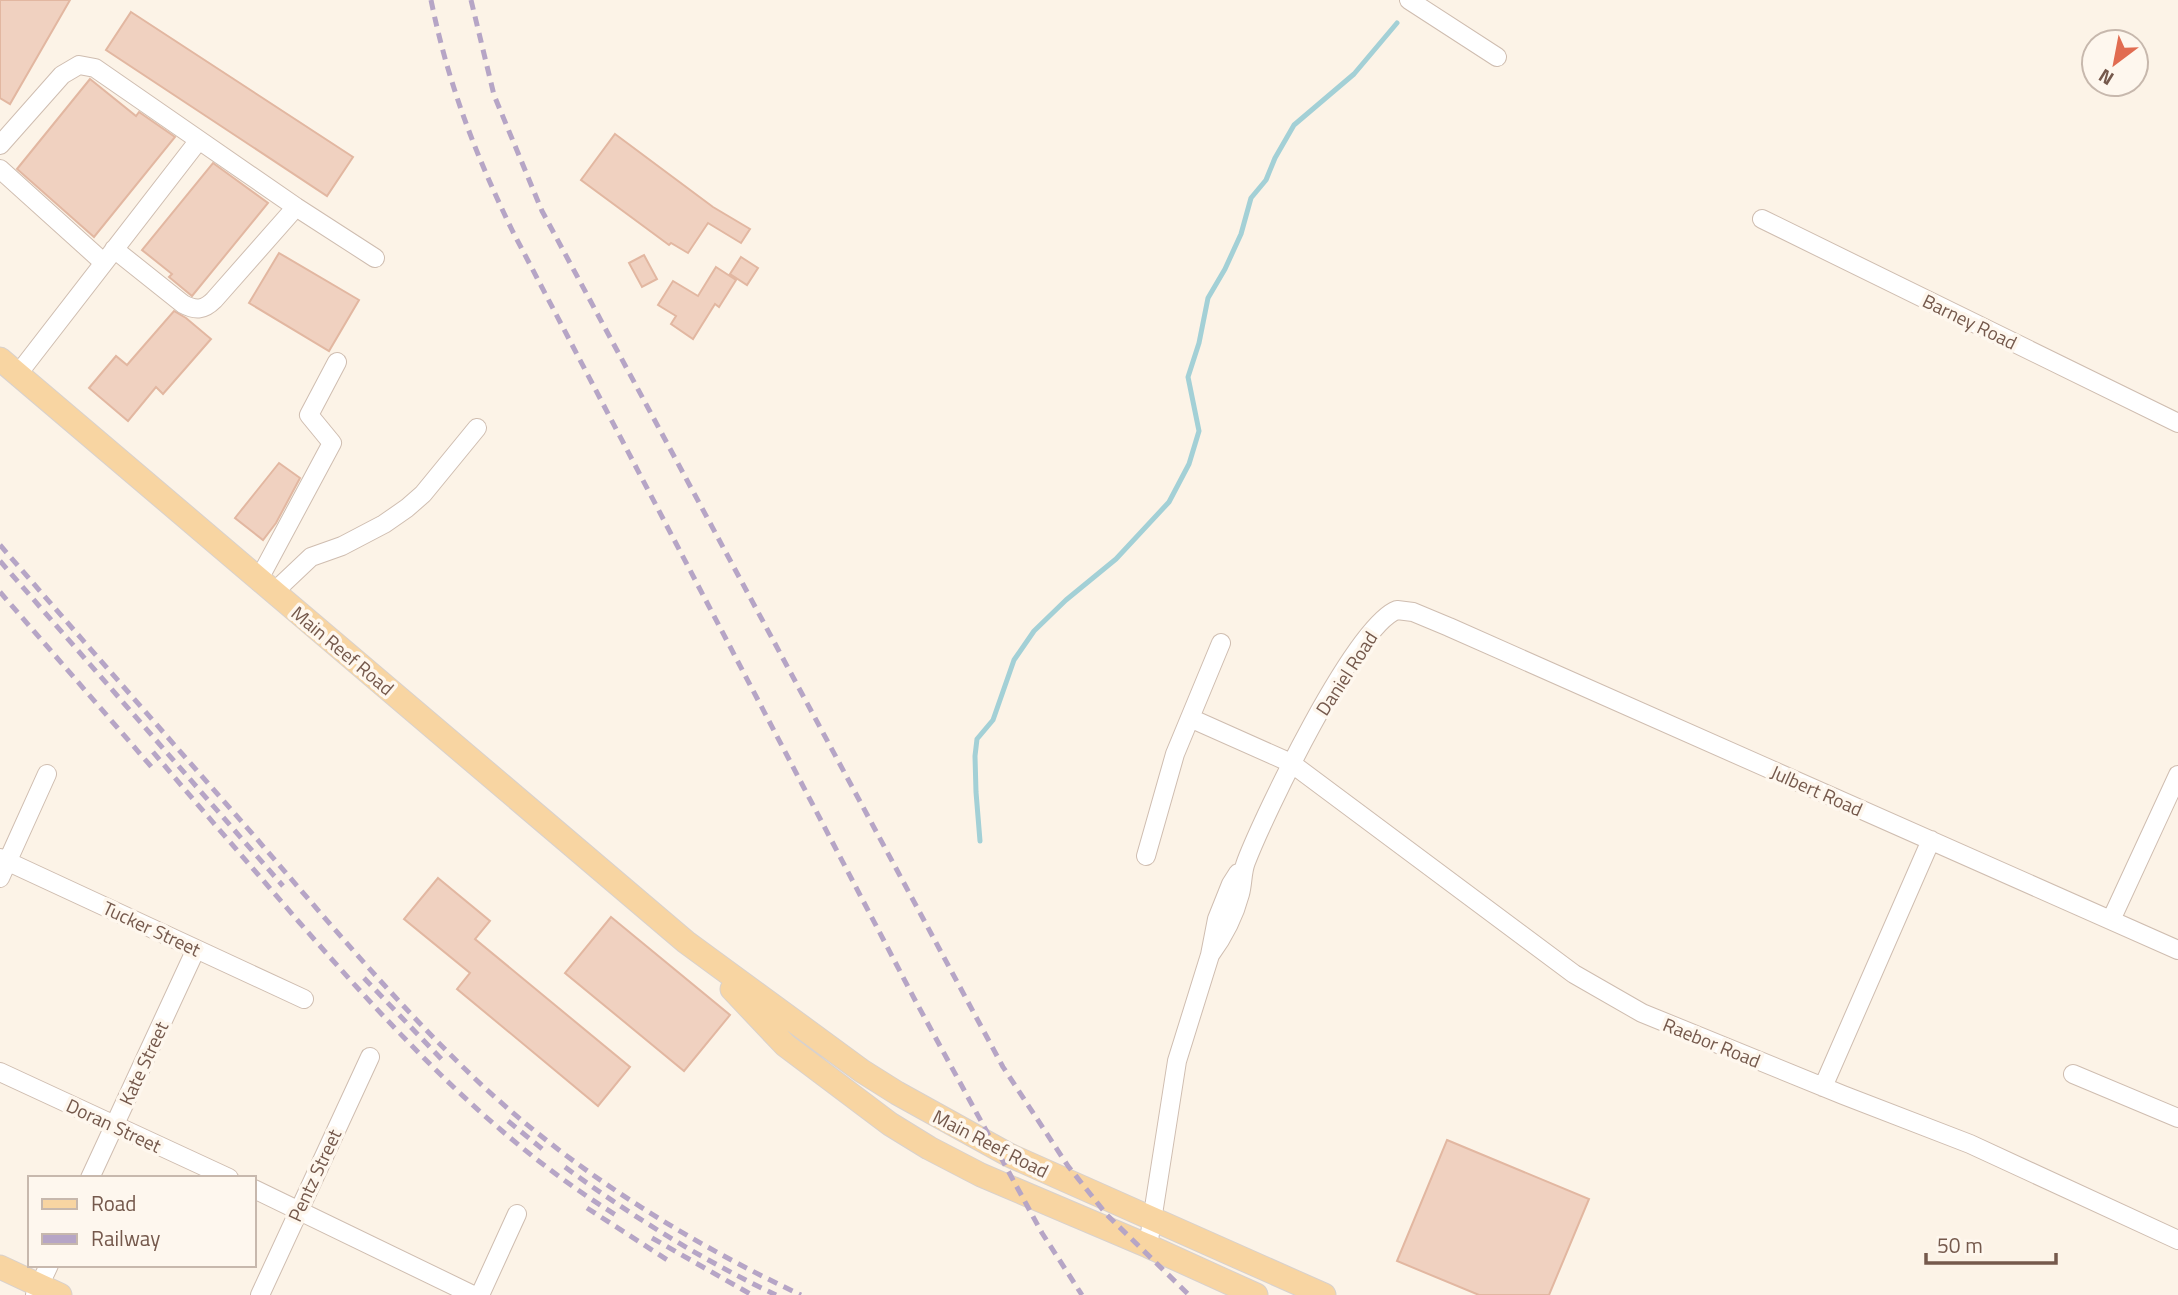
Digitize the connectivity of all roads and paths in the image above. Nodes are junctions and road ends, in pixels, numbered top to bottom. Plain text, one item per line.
1 (1409, 0) edge
2 (1497, 57) dead end
3 (199, 140) junction
4 (0, 145) edge
5 (0, 169) edge
6 (296, 207) junction
7 (1762, 219) dead end
8 (109, 256) junction
9 (375, 258) dead end
10 (0, 359) edge
11 (337, 362) dead end
12 (18, 374) junction
13 (2178, 423) edge
14 (477, 428) dead end
15 (266, 586) junction
16 (1221, 643) dead end
17 (1522, 659) joint
18 (1190, 718) junction
19 (1291, 763) junction
20 (47, 774) dead end
21 (2178, 775) edge
22 (1931, 840) junction
23 (1146, 856) dead end
24 (2, 866) edge
25 (2111, 920) junction
26 (687, 942) junction
27 (196, 948) junction
28 (2178, 950) edge
29 (304, 999) dead end
30 (370, 1057) dead end
31 (0, 1072) edge
32 (2073, 1074) dead end
33 (1823, 1087) junction
34 (2178, 1118) edge
35 (114, 1126) junction
36 (91, 1176) edge
37 (225, 1176) edge
38 (1059, 1177) junction
39 (256, 1190) edge
40 (1052, 1204) junction
41 (298, 1210) junction
42 (517, 1214) dead end
43 (1152, 1219) junction
44 (2178, 1240) edge
45 (1148, 1246) junction
46 (0, 1267) edge
47 (46, 1285) edge
48 (260, 1295) edge
49 (473, 1295) edge
50 (480, 1295) edge
51 (1256, 1295) edge
52 (1324, 1295) edge

1 - 2 street
3 - 4 street
3 - 6 street
3 - 8 street
5 - 8 street
6 - 8 street
6 - 9 street
7 - 13 street, Barney Road
8 - 12 street
10 - 12 main road, Main Reef Road
11 - 15 street
12 - 15 main road, Main Reef Road
14 - 15 street
15 - 26 main road, Main Reef Road
16 - 18 street
17 - 19 street, Daniel Road
17 - 22 street, Julbert Road
18 - 19 street, Raebor Road
18 - 23 street
19 - 33 street, Raebor Road
19 - 43 street, Daniel Road
20 - 24 street
21 - 25 street
22 - 25 street, Julbert Road
22 - 33 street
24 - 27 street, Tucker Street
25 - 28 street, Julbert Road
26 - 38 main road, Main Reef Road
26 - 40 main road, Main Reef Road
27 - 29 street, Tucker Street
27 - 35 street, Kate Street
30 - 41 street, Pentz Street
31 - 35 street, Doran Street
32 - 34 street
33 - 44 street, Raebor Road
35 - 36 street, Kate Street
35 - 37 street, Doran Street
38 - 40 main road
38 - 43 main road, Main Reef Road
39 - 41 street
40 - 45 main road, Main Reef Road
41 - 48 street, Pentz Street
41 - 49 street
42 - 50 street
43 - 45 street, Daniel Road
43 - 52 main road, Main Reef Road
45 - 51 main road, Main Reef Road
46 - 47 main road

